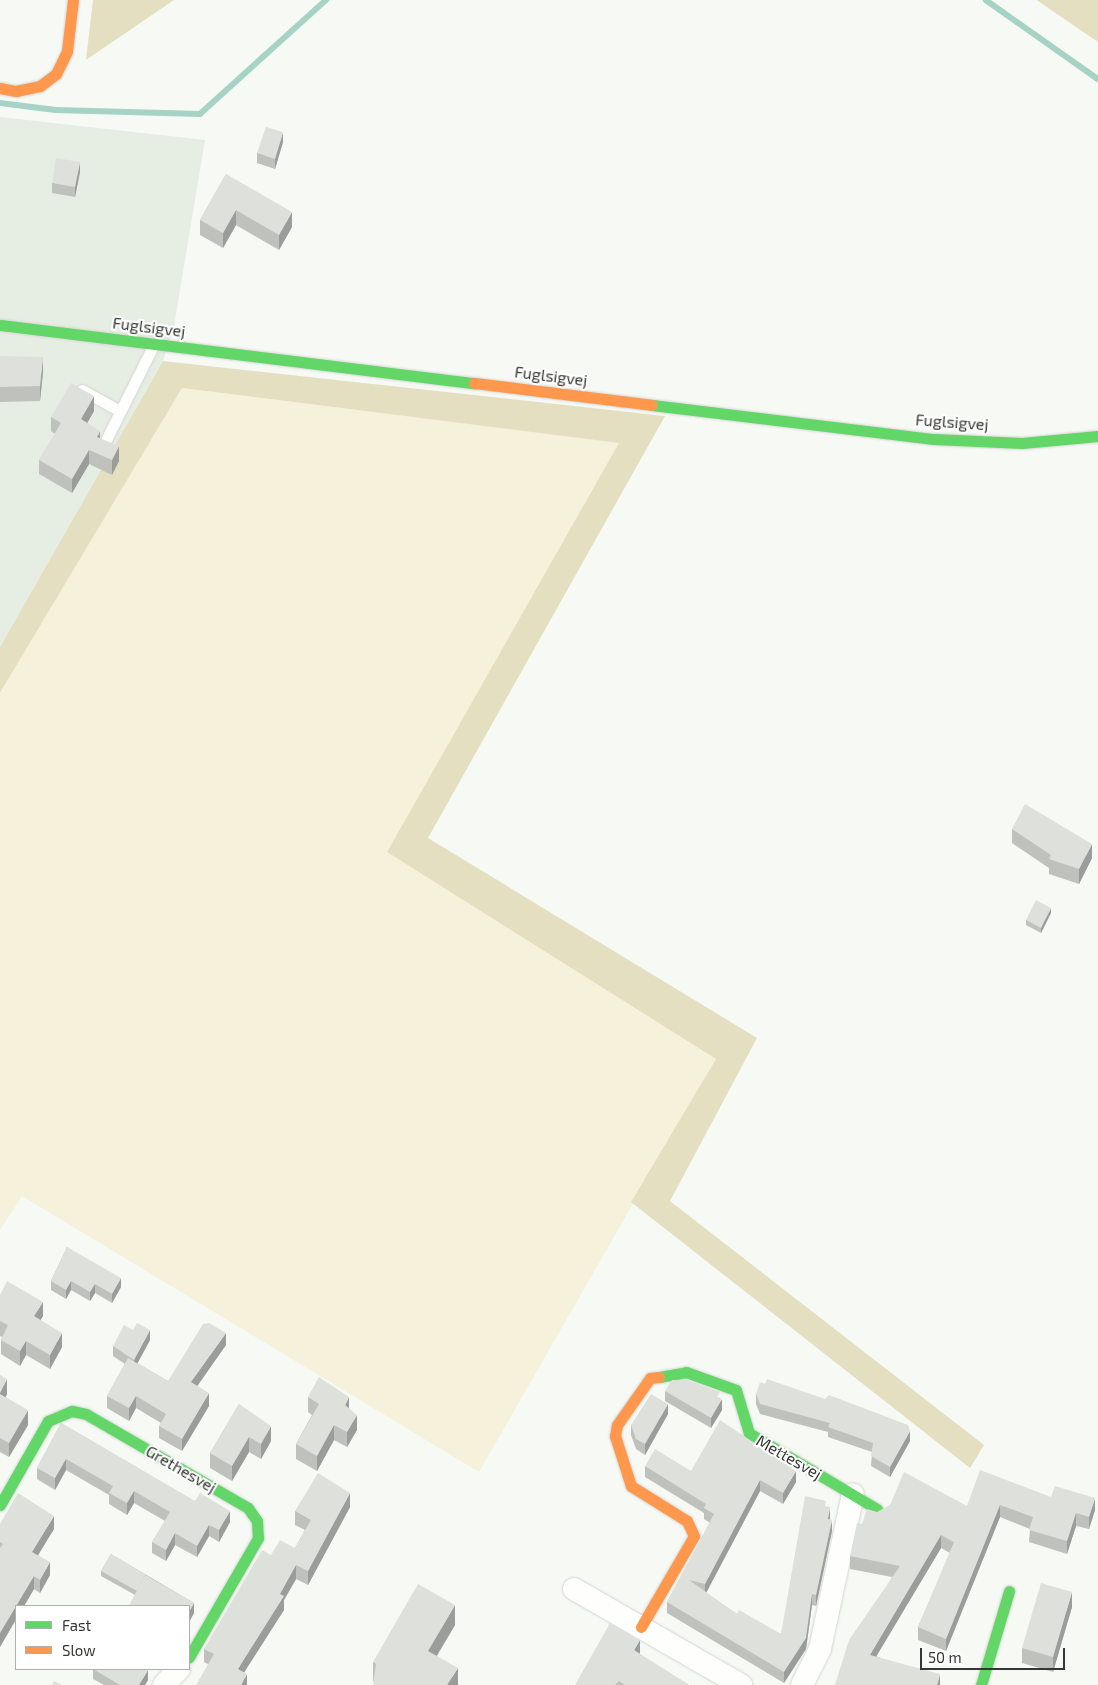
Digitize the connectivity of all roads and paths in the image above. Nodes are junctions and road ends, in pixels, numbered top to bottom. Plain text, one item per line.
1 (73, 0) edge
2 (0, 88) edge
3 (0, 325) edge
4 (154, 344) junction
5 (82, 390) edge
6 (120, 411) junction
7 (1098, 436) edge
8 (107, 438) dead end
9 (853, 1494) junction
10 (0, 1505) edge
11 (877, 1509) dead end
12 (574, 1589) dead end
13 (1009, 1590) dead end
14 (641, 1627) junction
15 (190, 1655) edge
16 (178, 1670) edge
17 (730, 1682) edge
18 (164, 1685) edge
19 (802, 1685) edge
20 (981, 1685) edge

1 - 2 street
3 - 4 street, Fuglsigvej
4 - 6 lane
4 - 7 street, Fuglsigvej
5 - 6 lane
6 - 8 lane
9 - 11 street, Mettesvej
9 - 14 street, Mettesvej
9 - 19 street
10 - 15 street, Grethesvej
12 - 14 street
13 - 20 street
14 - 17 street
16 - 18 street

